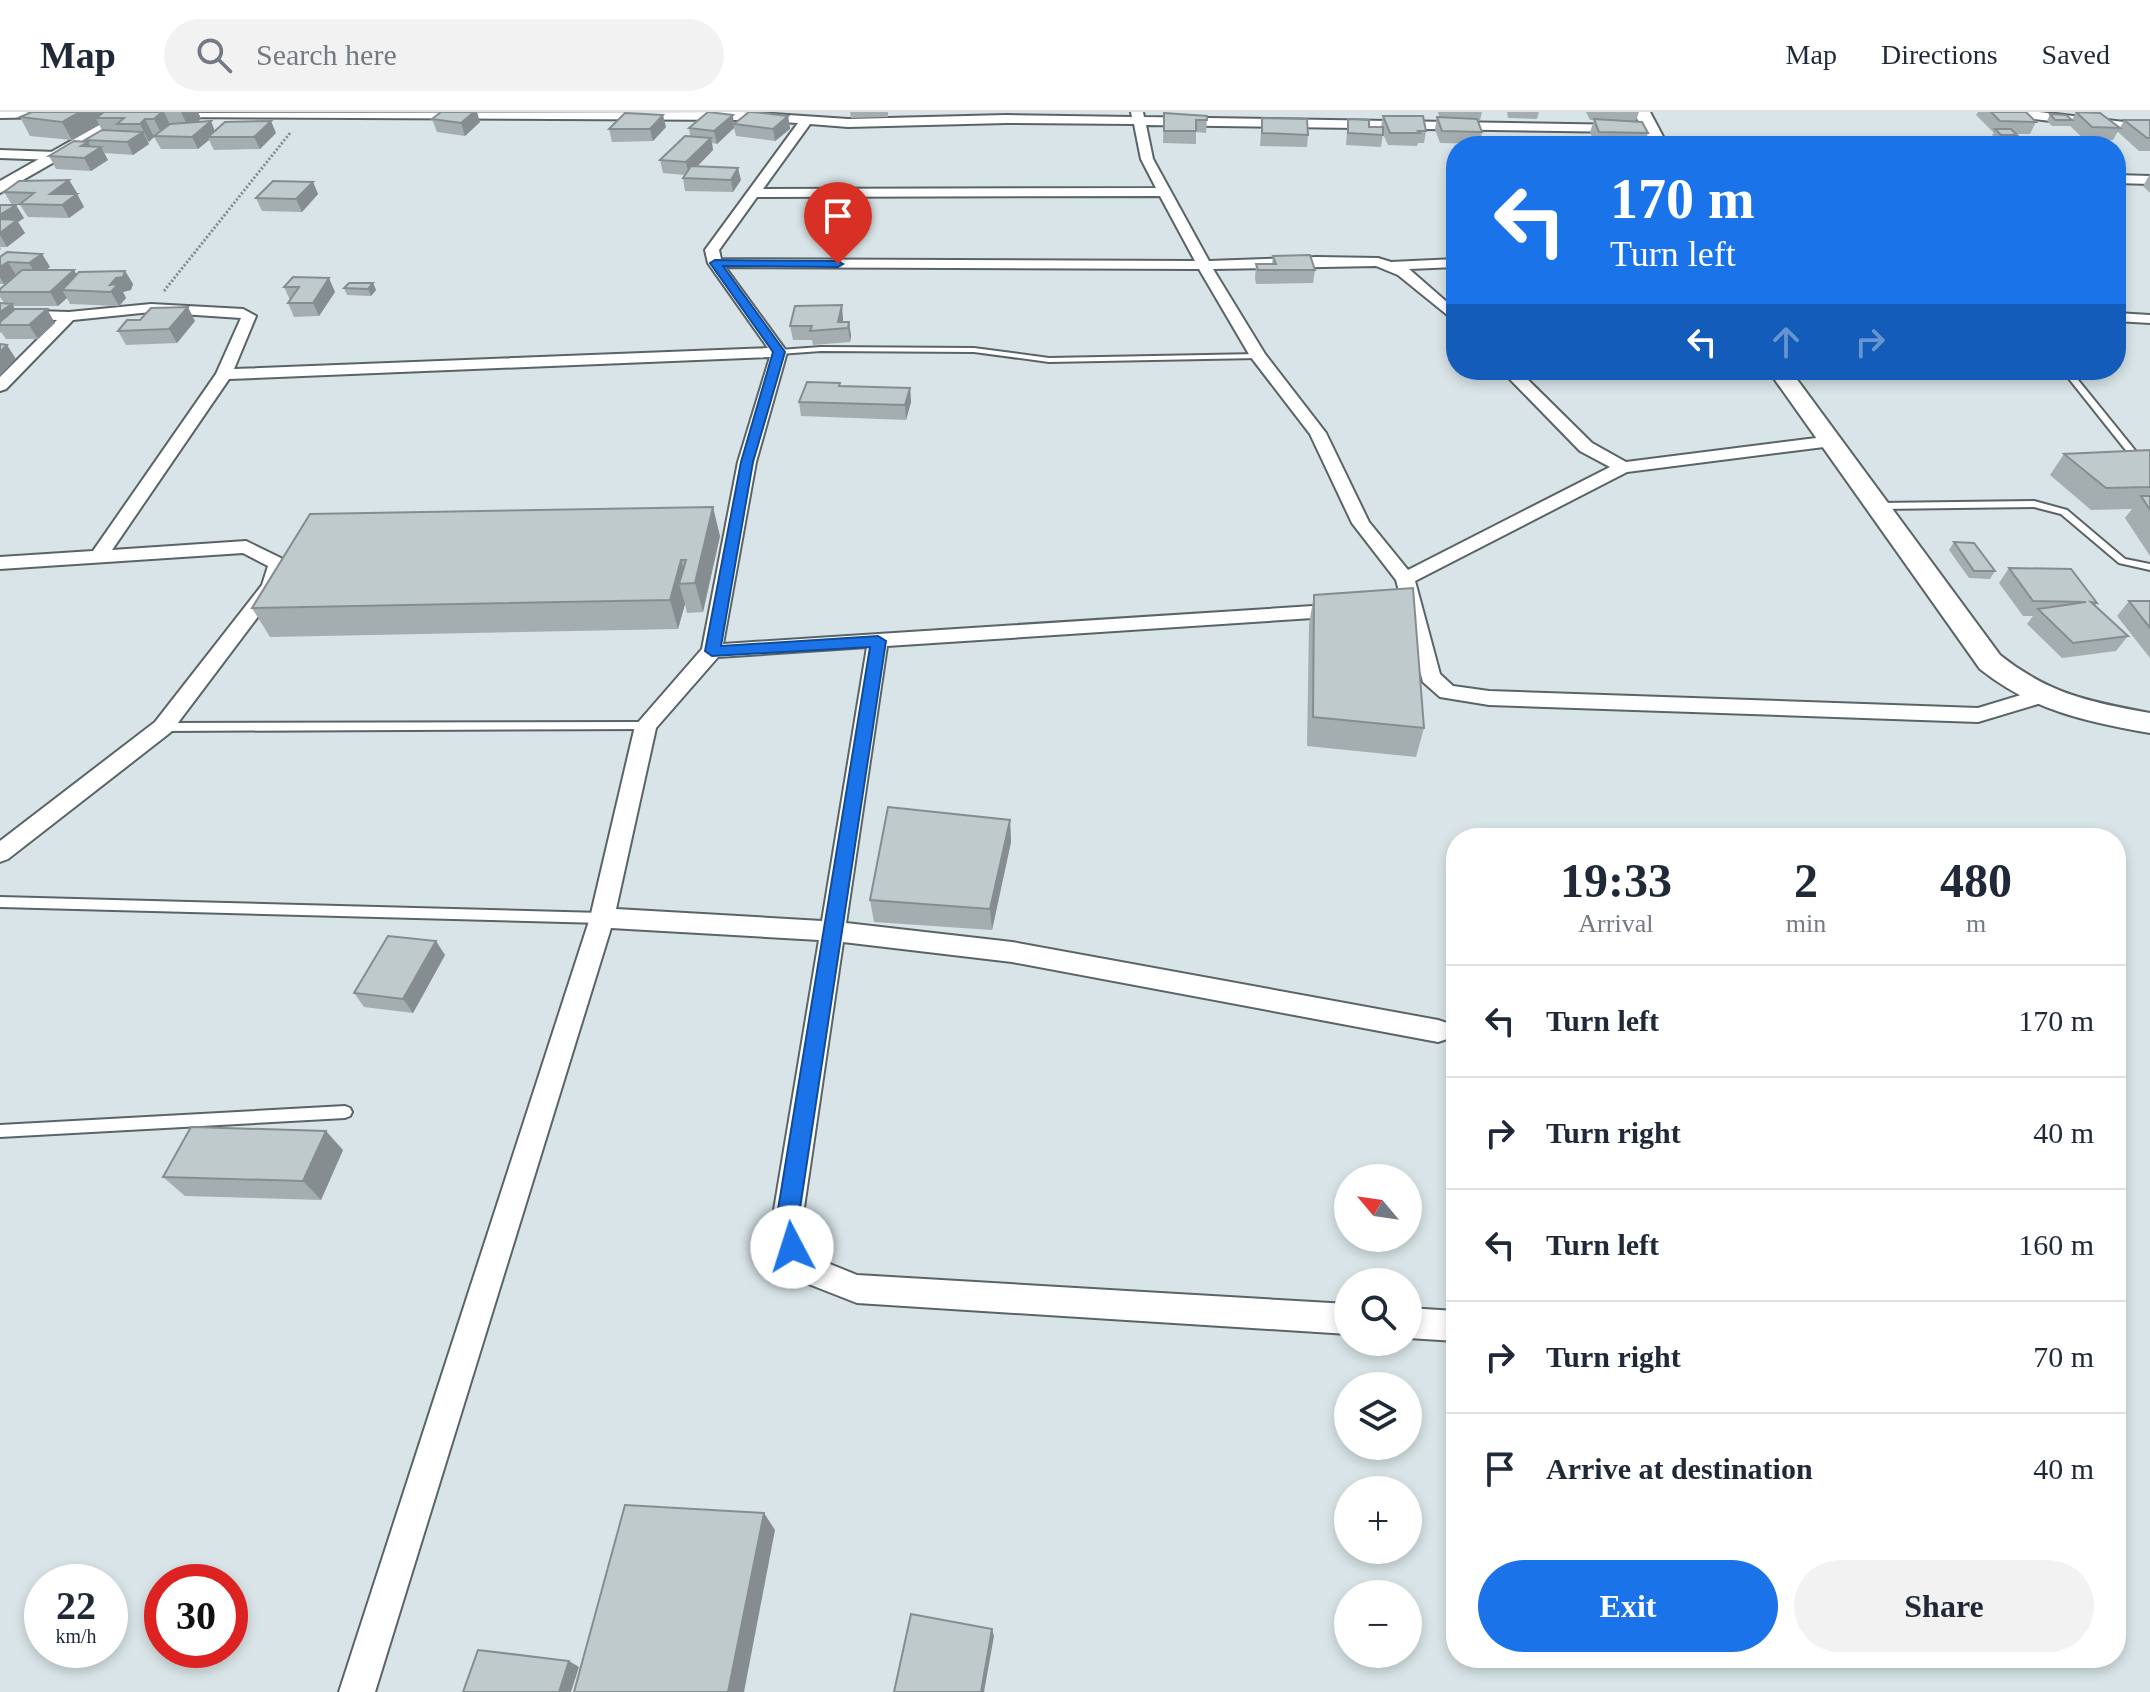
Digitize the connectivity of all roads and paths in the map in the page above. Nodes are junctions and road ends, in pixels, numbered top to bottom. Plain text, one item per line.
1 (133, 112) edge
2 (1642, 112) edge
3 (2010, 112) edge
4 (70, 113) edge
5 (101, 113) edge
6 (307, 113) edge
7 (458, 113) edge
8 (0, 114) edge
9 (744, 114) edge
10 (909, 116) edge
11 (1136, 117) edge
12 (805, 122) junction
13 (2150, 129) edge
14 (1589, 136) edge
15 (1654, 136) edge
16 (0, 154) edge
17 (56, 156) junction
18 (2126, 179) edge
19 (2150, 180) edge
20 (0, 188) edge
21 (1164, 192) junction
22 (753, 193) junction
23 (715, 263) junction
24 (1446, 263) edge
25 (1204, 265) junction
26 (1392, 266) junction
27 (151, 308) junction
28 (1446, 309) edge
29 (0, 314) edge
30 (69, 316) junction
31 (2126, 318) edge
32 (2150, 319) edge
33 (779, 352) junction
34 (1258, 356) junction
35 (224, 374) junction
36 (1519, 380) edge
37 (1787, 380) edge
38 (2074, 380) edge
39 (0, 386) edge
40 (1832, 441) junction
41 (2139, 461) edge
42 (1623, 467) junction
43 (1879, 506) junction
44 (98, 557) junction
45 (0, 563) edge
46 (2150, 567) edge
47 (1405, 579) junction
48 (1367, 609) edge
49 (878, 641) junction
50 (712, 651) junction
51 (2041, 696) junction
52 (2150, 723) edge
53 (646, 726) junction
54 (163, 727) junction
55 (0, 853) edge
56 (0, 902) edge
57 (602, 918) junction
58 (832, 931) junction
59 (1438, 1031) dead end
60 (345, 1112) dead end
61 (0, 1131) edge
62 (1334, 1318) edge
63 (1422, 1324) edge
64 (1446, 1325) edge
65 (357, 1692) edge

1 - 5 street
1 - 6 street
1 - 17 street
2 - 15 street
3 - 13 street
4 - 8 street
6 - 7 street
6 - 27 path
7 - 9 street
9 - 12 street
10 - 11 street
10 - 12 street
11 - 14 street
11 - 21 street
12 - 22 street
16 - 17 street
17 - 20 street
18 - 19 street
21 - 22 street
21 - 25 street
22 - 23 street
23 - 25 street
23 - 33 street
24 - 26 street
25 - 26 street
25 - 34 street
26 - 28 street
27 - 30 street
27 - 35 street
29 - 30 street
30 - 39 street
31 - 32 street
33 - 34 lane
33 - 35 street
33 - 50 street
34 - 47 street
35 - 44 street
36 - 42 street
37 - 40 street
38 - 41 lane
40 - 42 street
40 - 43 street
42 - 47 street
43 - 46 lane
43 - 51 street
44 - 45 street
44 - 54 street
47 - 51 street
48 - 49 street
49 - 50 street
49 - 58 street
50 - 53 street
51 - 52 street
53 - 54 lane
53 - 57 street
54 - 55 street
56 - 57 lane
57 - 58 street
57 - 65 street
58 - 59 street
58 - 62 street
60 - 61 lane
63 - 64 street

